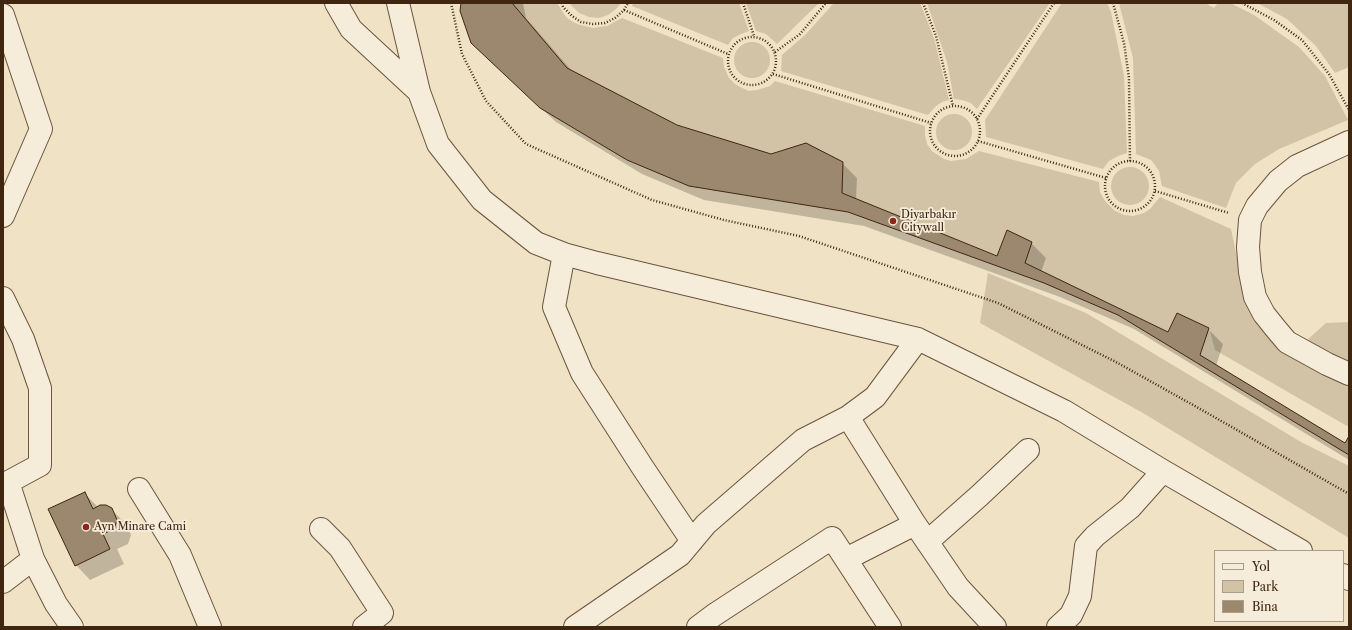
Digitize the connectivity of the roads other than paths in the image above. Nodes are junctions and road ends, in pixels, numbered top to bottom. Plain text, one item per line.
1 (336, 3) edge
2 (398, 3) edge
3 (3, 15) edge
4 (420, 92) junction
5 (1349, 142) edge
6 (3, 216) edge
7 (564, 254) junction
8 (3, 298) edge
9 (918, 339) junction
10 (1349, 374) edge
11 (848, 417) junction
12 (1028, 450) dead end
13 (1163, 471) junction
14 (6, 484) edge
15 (139, 489) dead end
16 (915, 524) junction
17 (321, 529) dead end
18 (692, 541) junction
19 (927, 542) junction
20 (1299, 550) edge
21 (33, 559) junction
22 (846, 559) junction
23 (3, 582) edge
24 (72, 627) edge
25 (210, 627) edge
26 (364, 627) edge
27 (575, 627) edge
28 (698, 627) edge
29 (890, 627) edge
30 (995, 627) edge
31 (1058, 627) edge

1 - 4 street
2 - 4 street
3 - 6 street
4 - 7 street
5 - 10 street
7 - 9 street
7 - 18 street
8 - 14 street
9 - 11 street
9 - 13 street
11 - 16 street
11 - 18 street
12 - 19 street
13 - 20 street
13 - 31 street
14 - 21 street
15 - 25 street
16 - 19 street
16 - 22 street
17 - 26 street
18 - 27 street
19 - 30 street
21 - 23 street
21 - 24 street
22 - 28 street
22 - 29 street

